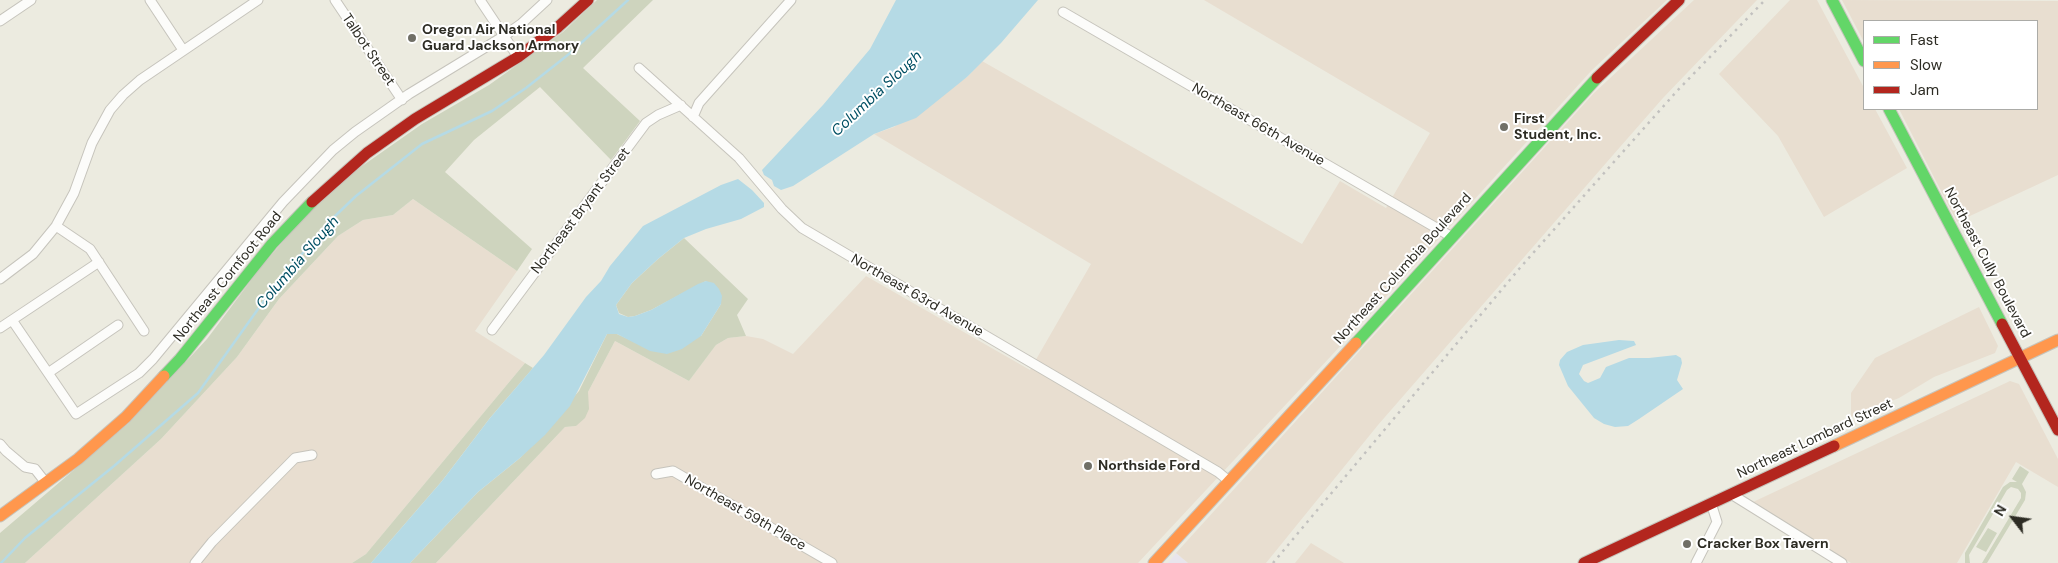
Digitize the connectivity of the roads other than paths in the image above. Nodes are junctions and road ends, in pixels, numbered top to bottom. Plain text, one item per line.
1 (31, 0) edge
2 (150, 0) edge
3 (258, 0) edge
4 (335, 0) edge
5 (480, 0) edge
6 (548, 0) edge
7 (588, 0) edge
8 (791, 0) edge
9 (1679, 0) edge
10 (1832, 0) edge
11 (1063, 12) dead end
12 (0, 20) edge
13 (504, 36) junction
14 (183, 50) junction
15 (518, 57) junction
16 (1863, 59) edge
17 (639, 68) dead end
18 (402, 100) junction
19 (681, 105) junction
20 (1890, 110) edge
21 (693, 117) junction
22 (56, 226) junction
23 (1452, 238) junction
24 (99, 262) junction
25 (0, 279) edge
26 (12, 320) junction
27 (118, 325) dead end
28 (0, 328) edge
29 (144, 330) dead end
30 (492, 330) dead end
31 (2058, 340) edge
32 (2020, 359) junction
33 (48, 373) junction
34 (2058, 430) edge
35 (0, 444) edge
36 (312, 455) dead end
37 (656, 474) dead end
38 (1229, 481) junction
39 (46, 483) junction
40 (1731, 494) junction
41 (1711, 503) junction
42 (0, 516) edge
43 (195, 563) edge
44 (832, 563) edge
45 (1154, 563) edge
46 (1584, 563) edge
47 (1696, 563) edge
48 (1842, 563) edge

1 - 12 street
2 - 14 street
3 - 14 street
4 - 18 street, Talbot Street
5 - 13 street
6 - 13 street
7 - 15 main road, Northeast Cornfoot Road
8 - 21 street
9 - 23 main road, Northeast Columbia Boulevard
10 - 16 main road
11 - 23 street, Northeast 66th Avenue
13 - 15 street
13 - 18 street
14 - 22 street
15 - 39 main road, Northeast Cornfoot Road
17 - 19 street, Northeast 63rd Avenue
18 - 33 street
19 - 21 street, Northeast 63rd Avenue
19 - 30 street, Northeast Bryant Street
20 - 32 main road, Northeast Cully Boulevard
21 - 38 street, Northeast 63rd Avenue
22 - 24 street
22 - 25 street
23 - 38 main road, Northeast Columbia Boulevard
24 - 26 street
24 - 29 street
26 - 28 street
26 - 33 street
27 - 33 street
31 - 32 main road, Northeast Lombard Street
32 - 34 main road, Northeast Cully Boulevard
32 - 40 main road, Northeast Lombard Street
35 - 39 street
36 - 43 street
37 - 44 street, Northeast 59th Place
38 - 45 main road, Northeast Columbia Boulevard
39 - 42 main road, Northeast Cornfoot Road
40 - 41 main road, Northeast Lombard Street
40 - 48 street
41 - 46 main road, Northeast Lombard Street
41 - 47 street

